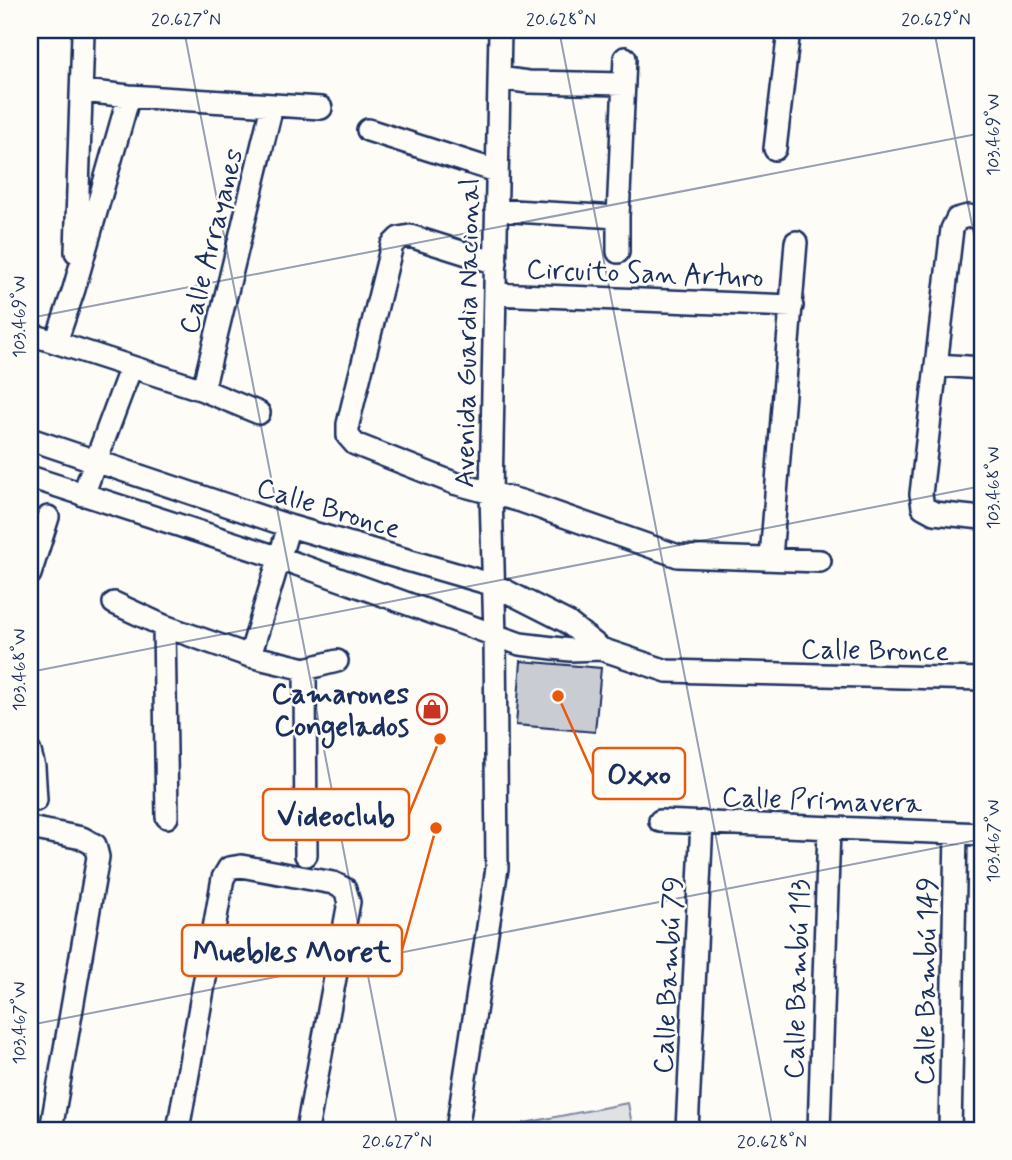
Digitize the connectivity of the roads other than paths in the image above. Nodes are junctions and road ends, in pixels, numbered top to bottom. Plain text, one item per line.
1 (500, 30) edge
2 (789, 30) edge
3 (83, 34) dead end
4 (625, 58) dead end
5 (499, 78) junction
6 (624, 84) junction
7 (83, 91) junction
8 (129, 96) junction
9 (272, 106) junction
10 (321, 108) dead end
11 (368, 130) dead end
12 (775, 149) dead end
13 (496, 171) junction
14 (496, 210) junction
15 (618, 217) junction
16 (982, 218) edge
17 (796, 242) dead end
18 (618, 252) dead end
19 (496, 263) junction
20 (74, 289) junction
21 (496, 294) junction
22 (792, 306) junction
23 (30, 334) edge
24 (56, 342) junction
25 (937, 365) junction
26 (131, 367) junction
27 (982, 368) edge
28 (203, 390) junction
29 (259, 413) dead end
30 (30, 439) edge
31 (94, 462) junction
32 (30, 477) edge
33 (491, 494) junction
34 (83, 495) junction
35 (48, 517) dead end
36 (982, 518) edge
37 (289, 527) junction
38 (280, 558) junction
39 (771, 558) junction
40 (820, 561) dead end
41 (30, 574) edge
42 (494, 585) junction
43 (114, 603) dead end
44 (164, 626) junction
45 (495, 636) junction
46 (601, 649) junction
47 (250, 656) junction
48 (337, 661) dead end
49 (305, 669) junction
50 (982, 679) edge
51 (30, 752) edge
52 (36, 800) dead end
53 (167, 817) dead end
54 (660, 821) dead end
55 (702, 822) junction
56 (30, 828) edge
57 (829, 829) junction
58 (956, 833) junction
59 (982, 834) edge
60 (306, 855) dead end
61 (51, 1130) edge
62 (178, 1130) edge
63 (307, 1130) edge
64 (457, 1130) edge
65 (687, 1130) edge
66 (819, 1130) edge
67 (950, 1130) edge

1 - 5 street, Avenida Guardia Nacional
2 - 12 street
3 - 7 street
4 - 6 street
5 - 6 street
5 - 13 street, Avenida Guardia Nacional
6 - 15 street
7 - 8 street, Calle Arrayanes
7 - 20 street
8 - 9 street, Calle Arrayanes
8 - 20 street
9 - 10 street, Calle Arrayanes
9 - 28 street, Calle Arrayanes
11 - 13 street
13 - 14 street, Avenida Guardia Nacional
14 - 15 street
14 - 19 street, Avenida Guardia Nacional
15 - 18 street
16 - 25 street
17 - 22 street, Circuito San Arturo
19 - 21 street, Avenida Guardia Nacional
19 - 33 street
20 - 24 street
21 - 22 street, Circuito San Arturo
21 - 33 street, Avenida Guardia Nacional
22 - 39 street, Circuito San Arturo
23 - 24 street
24 - 26 street
25 - 27 street
25 - 36 street
26 - 28 street
26 - 31 street
28 - 29 street
30 - 31 street, Calle Bronce
31 - 34 street
31 - 37 street, Calle Bronce
32 - 34 street, Calle Bronce
33 - 39 street
33 - 42 street, Avenida Guardia Nacional
34 - 38 street, Calle Bronce
35 - 41 street
37 - 38 street
37 - 42 street, Calle Bronce
38 - 45 street, Calle Bronce
38 - 47 street
39 - 40 street
42 - 45 street, Avenida Guardia Nacional
42 - 46 street, Calle Bronce
43 - 44 street
44 - 47 street
44 - 53 street
45 - 46 street, Calle Bronce
45 - 64 street, Avenida Guardia Nacional
46 - 50 street, Calle Bronce
47 - 49 street
48 - 49 street
49 - 60 street
51 - 52 street
54 - 55 street, Calle Primavera
55 - 57 street, Calle Primavera
55 - 65 street, Calle Bambú 79
56 - 61 street
57 - 58 street, Calle Primavera
57 - 66 street, Calle Bambú 113
58 - 59 street, Calle Primavera
58 - 67 street, Calle Bambú 149
62 - 63 street

